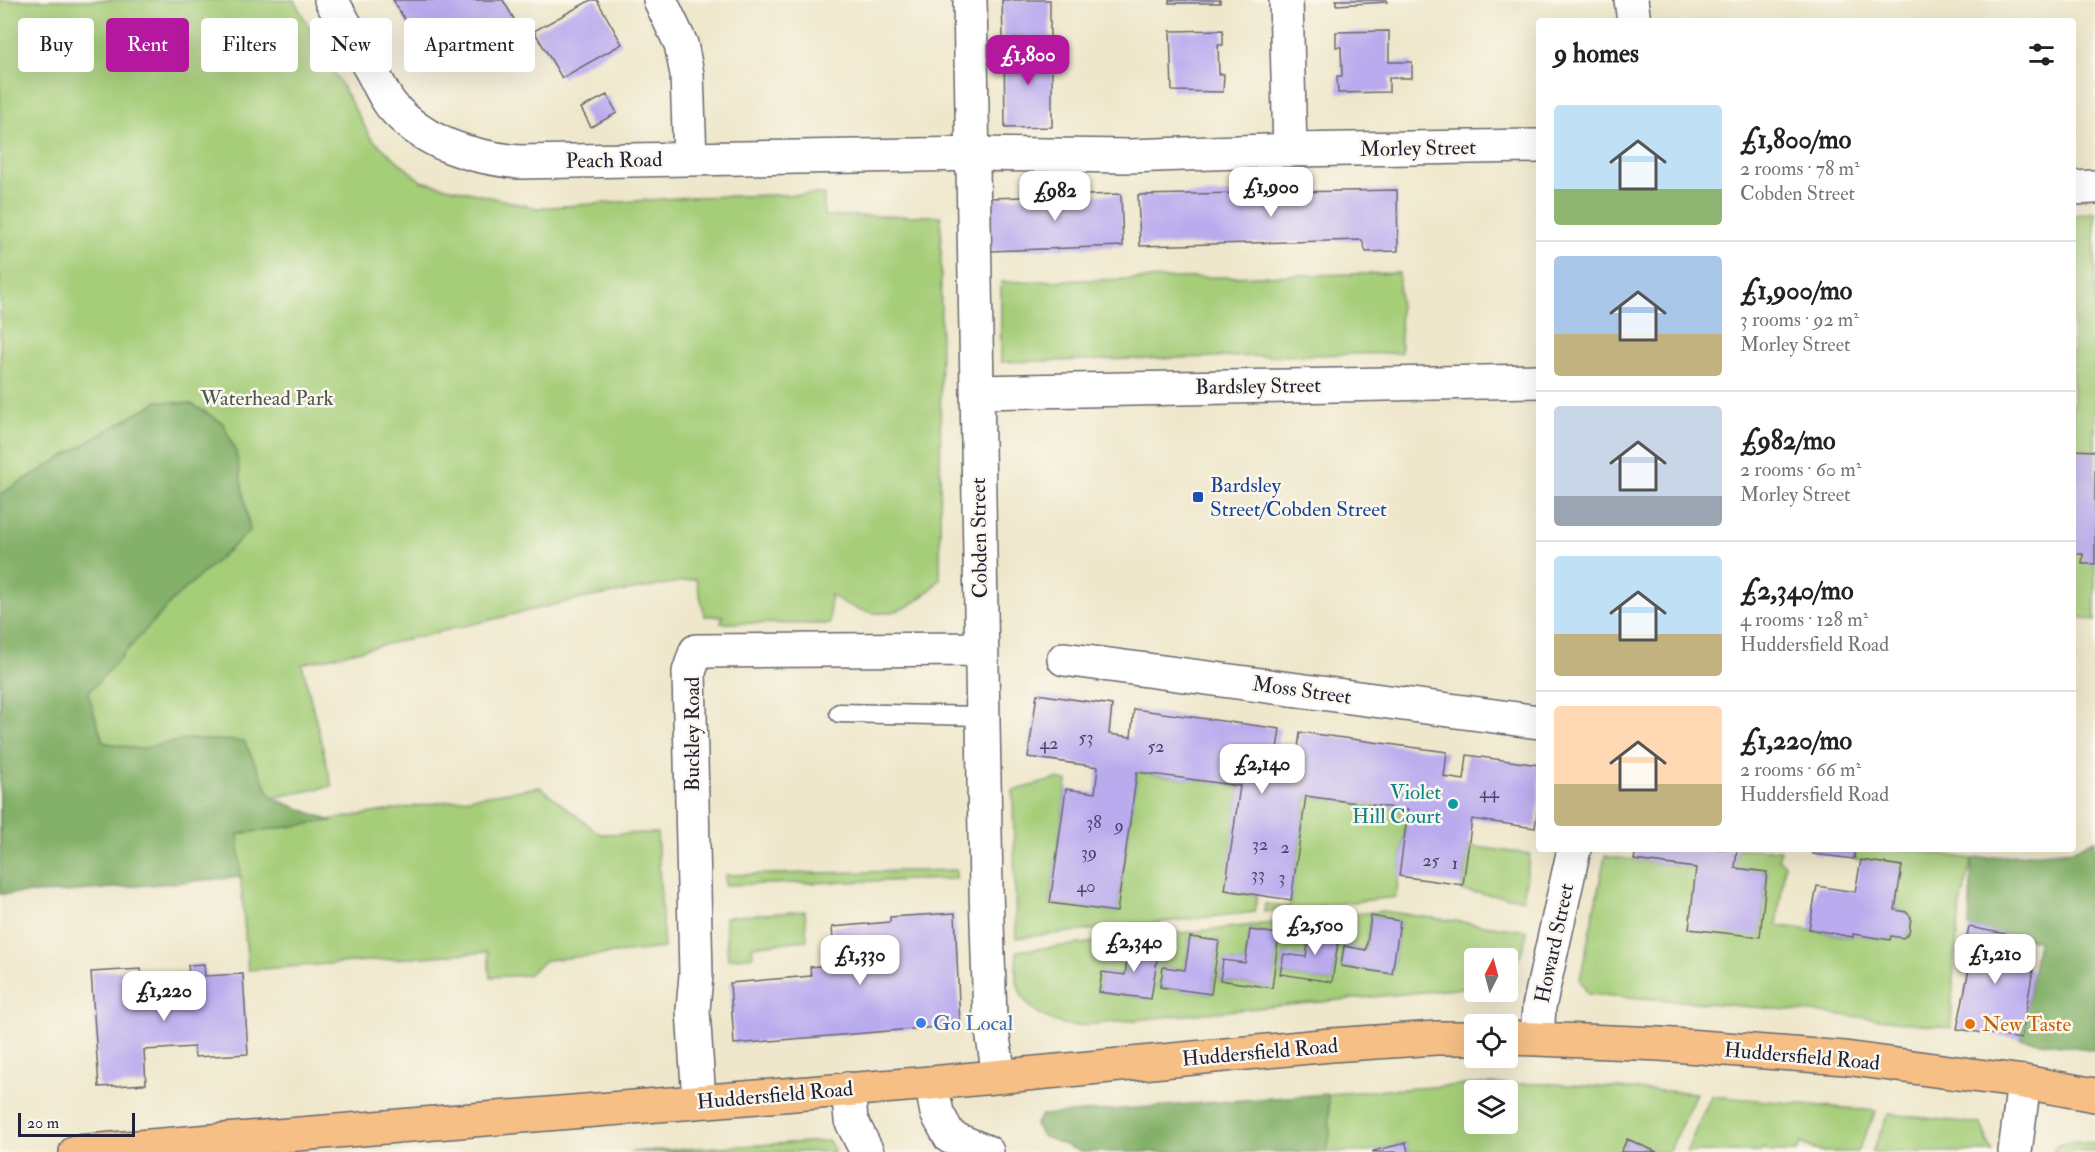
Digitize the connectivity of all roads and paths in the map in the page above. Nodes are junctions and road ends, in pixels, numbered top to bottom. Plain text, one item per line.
1 (332, 0) edge
2 (660, 0) edge
3 (970, 0) edge
4 (1287, 0) edge
5 (1631, 0) edge
6 (1634, 18) edge
7 (1536, 146) edge
8 (1290, 150) junction
9 (974, 154) junction
10 (690, 158) junction
11 (2095, 187) edge
12 (2076, 188) edge
13 (1536, 381) edge
14 (977, 392) junction
15 (980, 649) junction
16 (1065, 659) dead end
17 (839, 713) dead end
18 (981, 716) junction
19 (1536, 722) edge
20 (1573, 852) edge
21 (1522, 1037) edge
22 (1464, 1038) edge
23 (999, 1075) junction
24 (2024, 1082) junction
25 (931, 1083) junction
26 (848, 1089) junction
27 (2095, 1095) edge
28 (699, 1101) junction
29 (76, 1152) edge
30 (867, 1152) edge
31 (987, 1152) edge
32 (2015, 1152) edge

1 - 10 street, Peach Road
2 - 10 street
3 - 9 street, Cobden Street
4 - 8 street
5 - 6 street
7 - 8 street, Morley Street
8 - 9 street, Morley Street
9 - 10 street, Peach Road
9 - 14 street, Cobden Street
11 - 12 street
13 - 14 street, Bardsley Street
14 - 15 street, Cobden Street
15 - 18 street, Cobden Street
15 - 28 street, Buckley Road
16 - 19 street, Moss Street
17 - 18 lane
18 - 23 street, Cobden Street
20 - 21 street, Howard Street
21 - 24 main road, Huddersfield Road
22 - 23 main road, Huddersfield Road
23 - 25 main road, Huddersfield Road
24 - 27 main road, Huddersfield Road
24 - 32 street
25 - 26 main road, Huddersfield Road
25 - 31 street
26 - 28 main road, Huddersfield Road
26 - 30 street
28 - 29 main road, Huddersfield Road

